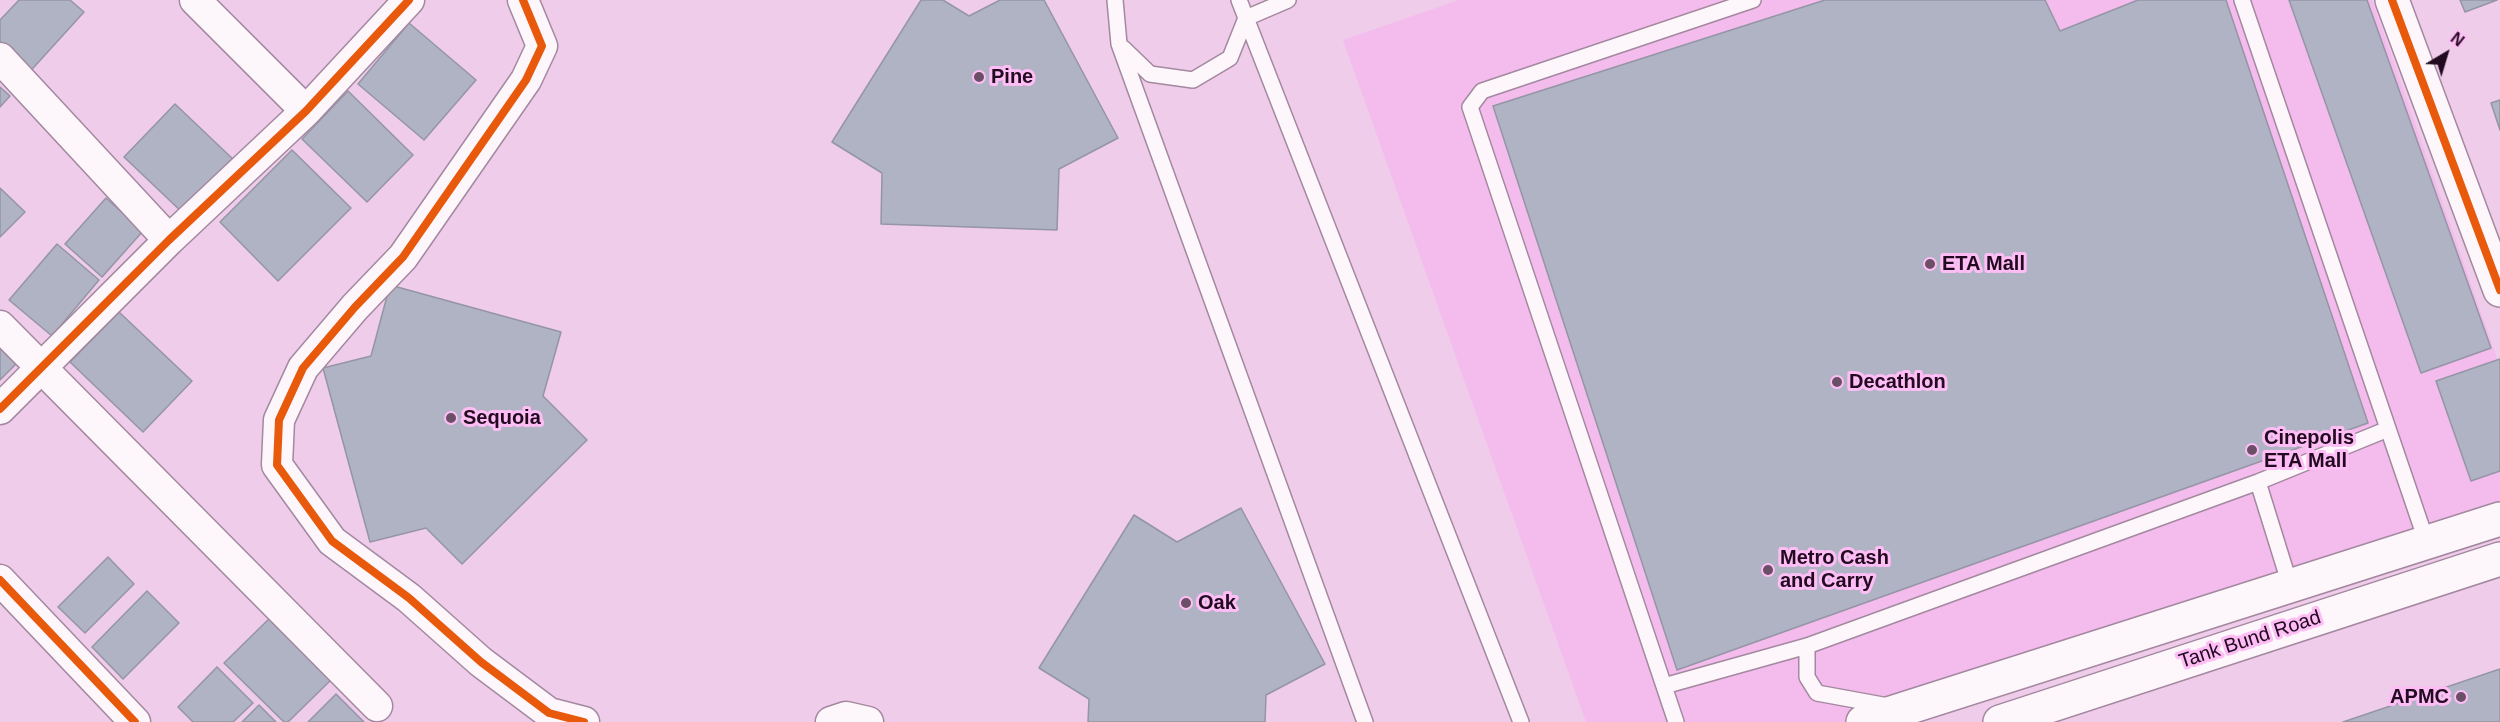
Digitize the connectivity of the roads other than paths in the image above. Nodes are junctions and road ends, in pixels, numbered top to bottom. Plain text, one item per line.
1 (195, 0) edge
2 (409, 0) edge
3 (522, 0) edge
4 (1115, 0) edge
5 (1239, 0) edge
6 (1288, 0) edge
7 (1753, 0) edge
8 (2242, 0) edge
9 (2392, 0) edge
10 (1246, 18) junction
11 (1119, 44) junction
12 (0, 58) edge
13 (306, 111) junction
14 (169, 240) junction
15 (2500, 290) edge
16 (0, 326) edge
17 (41, 368) junction
18 (0, 409) edge
19 (2388, 429) junction
20 (2258, 482) junction
21 (2500, 519) edge
22 (2427, 543) junction
23 (2500, 559) edge
24 (0, 580) edge
25 (2290, 585) junction
26 (1808, 646) junction
27 (1664, 686) junction
28 (377, 706) dead end
29 (1905, 708) junction
30 (135, 722) edge
31 (584, 722) edge
32 (831, 722) edge
33 (868, 722) edge
34 (1365, 722) edge
35 (1521, 722) edge
36 (1676, 722) edge
37 (1863, 722) edge
38 (2000, 722) edge

1 - 13 street
2 - 13 street
3 - 31 street
4 - 11 lane
5 - 10 lane
6 - 10 lane
7 - 27 lane
8 - 19 lane
9 - 15 main road
10 - 11 lane
10 - 35 lane
11 - 34 lane
12 - 14 street
13 - 14 street
14 - 17 street
16 - 17 street
17 - 18 street
17 - 28 street
19 - 20 lane
19 - 22 lane
20 - 25 lane
20 - 26 lane
21 - 22 main road
22 - 25 main road
23 - 38 main road, Tank Bund Road
24 - 30 street
25 - 29 main road
26 - 27 lane
26 - 29 lane
27 - 36 lane
29 - 37 main road
32 - 33 street

